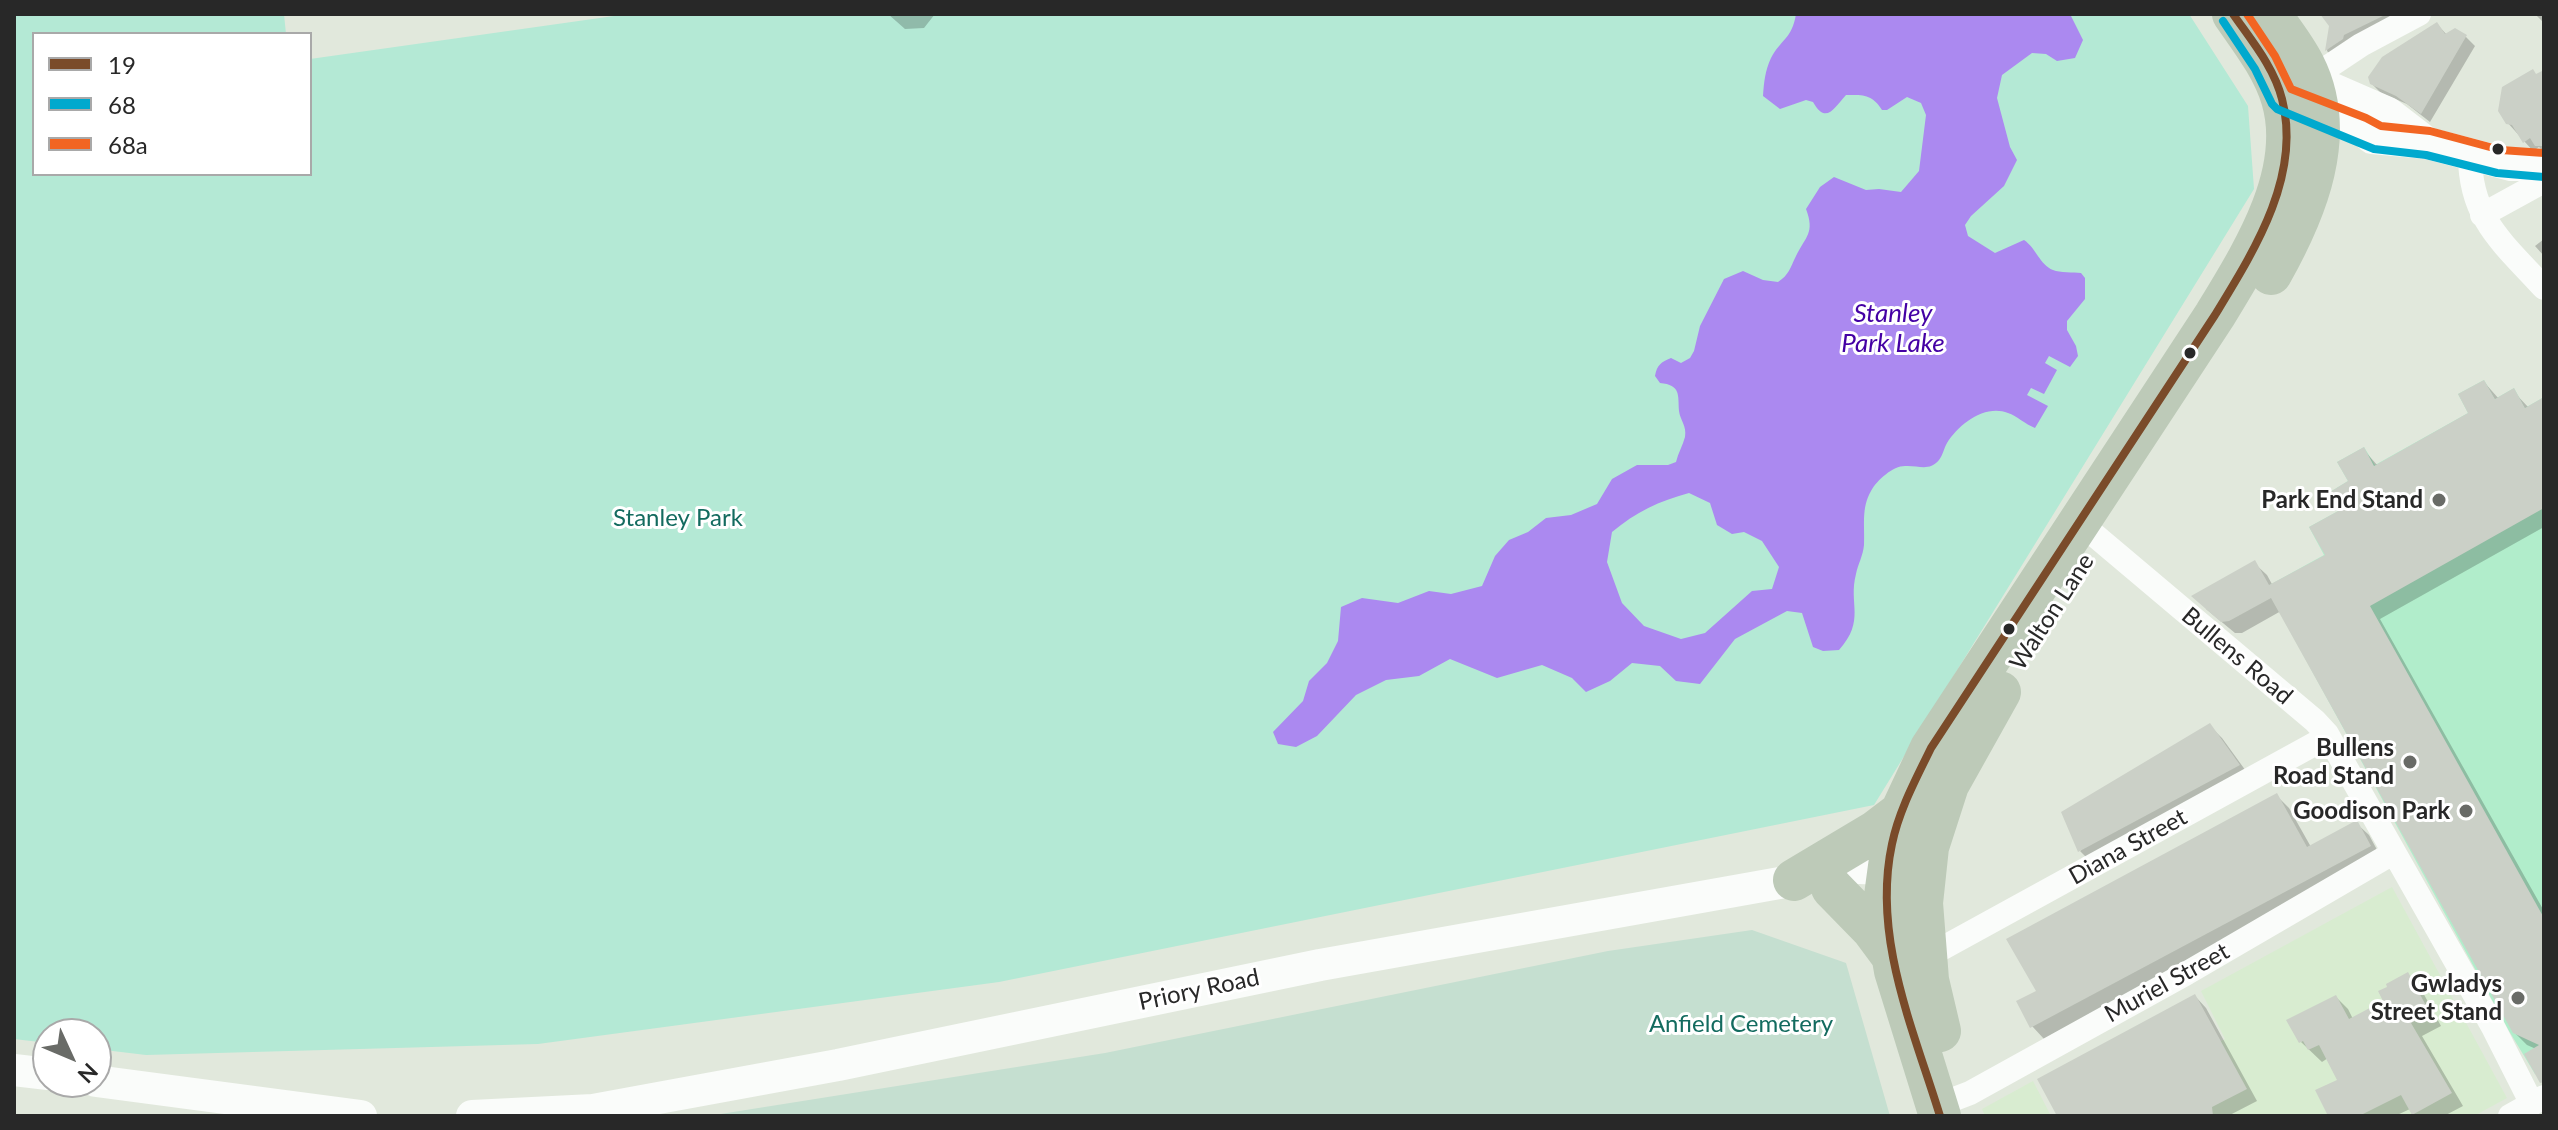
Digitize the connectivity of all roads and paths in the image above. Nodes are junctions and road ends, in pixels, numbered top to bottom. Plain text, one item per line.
1 (2233, 14) edge
2 (2270, 14) edge
3 (2419, 14) edge
4 (2303, 96) junction
5 (2372, 138) junction
6 (2427, 143) junction
7 (2470, 156) junction
8 (2544, 165) edge
9 (2544, 181) edge
10 (2310, 188) junction
11 (2482, 215) junction
12 (2544, 288) edge
13 (2089, 531) junction
14 (2327, 734) junction
15 (1901, 812) junction
16 (2393, 853) junction
17 (1809, 882) junction
18 (1906, 887) junction
19 (1909, 955) junction
20 (112, 1083) edge
21 (2538, 1100) edge
22 (1950, 1109) edge
23 (361, 1116) edge
24 (472, 1116) edge
25 (2510, 1116) edge

1 - 4 highway, Walton Lane
2 - 4 highway, Walton Lane
3 - 4 street
4 - 5 street
4 - 6 street
4 - 10 highway, Walton Lane
4 - 13 highway, Walton Lane
5 - 6 street
5 - 10 street
6 - 7 street
7 - 8 street
7 - 11 street
9 - 11 street
10 - 13 highway, Walton Lane
11 - 12 street
13 - 14 street, Bullens Road
13 - 15 highway, Walton Lane
13 - 18 highway, Walton Lane
14 - 16 street, Bullens Road
14 - 19 street, Diana Street
15 - 17 highway
15 - 18 highway, Walton Lane
16 - 21 street, Bullens Road
16 - 22 street, Muriel Street
17 - 18 street, Priory Road
17 - 19 highway
17 - 24 street, Priory Road
18 - 19 highway, Walton Lane
19 - 22 highway, Walton Lane
20 - 23 street
21 - 25 street

